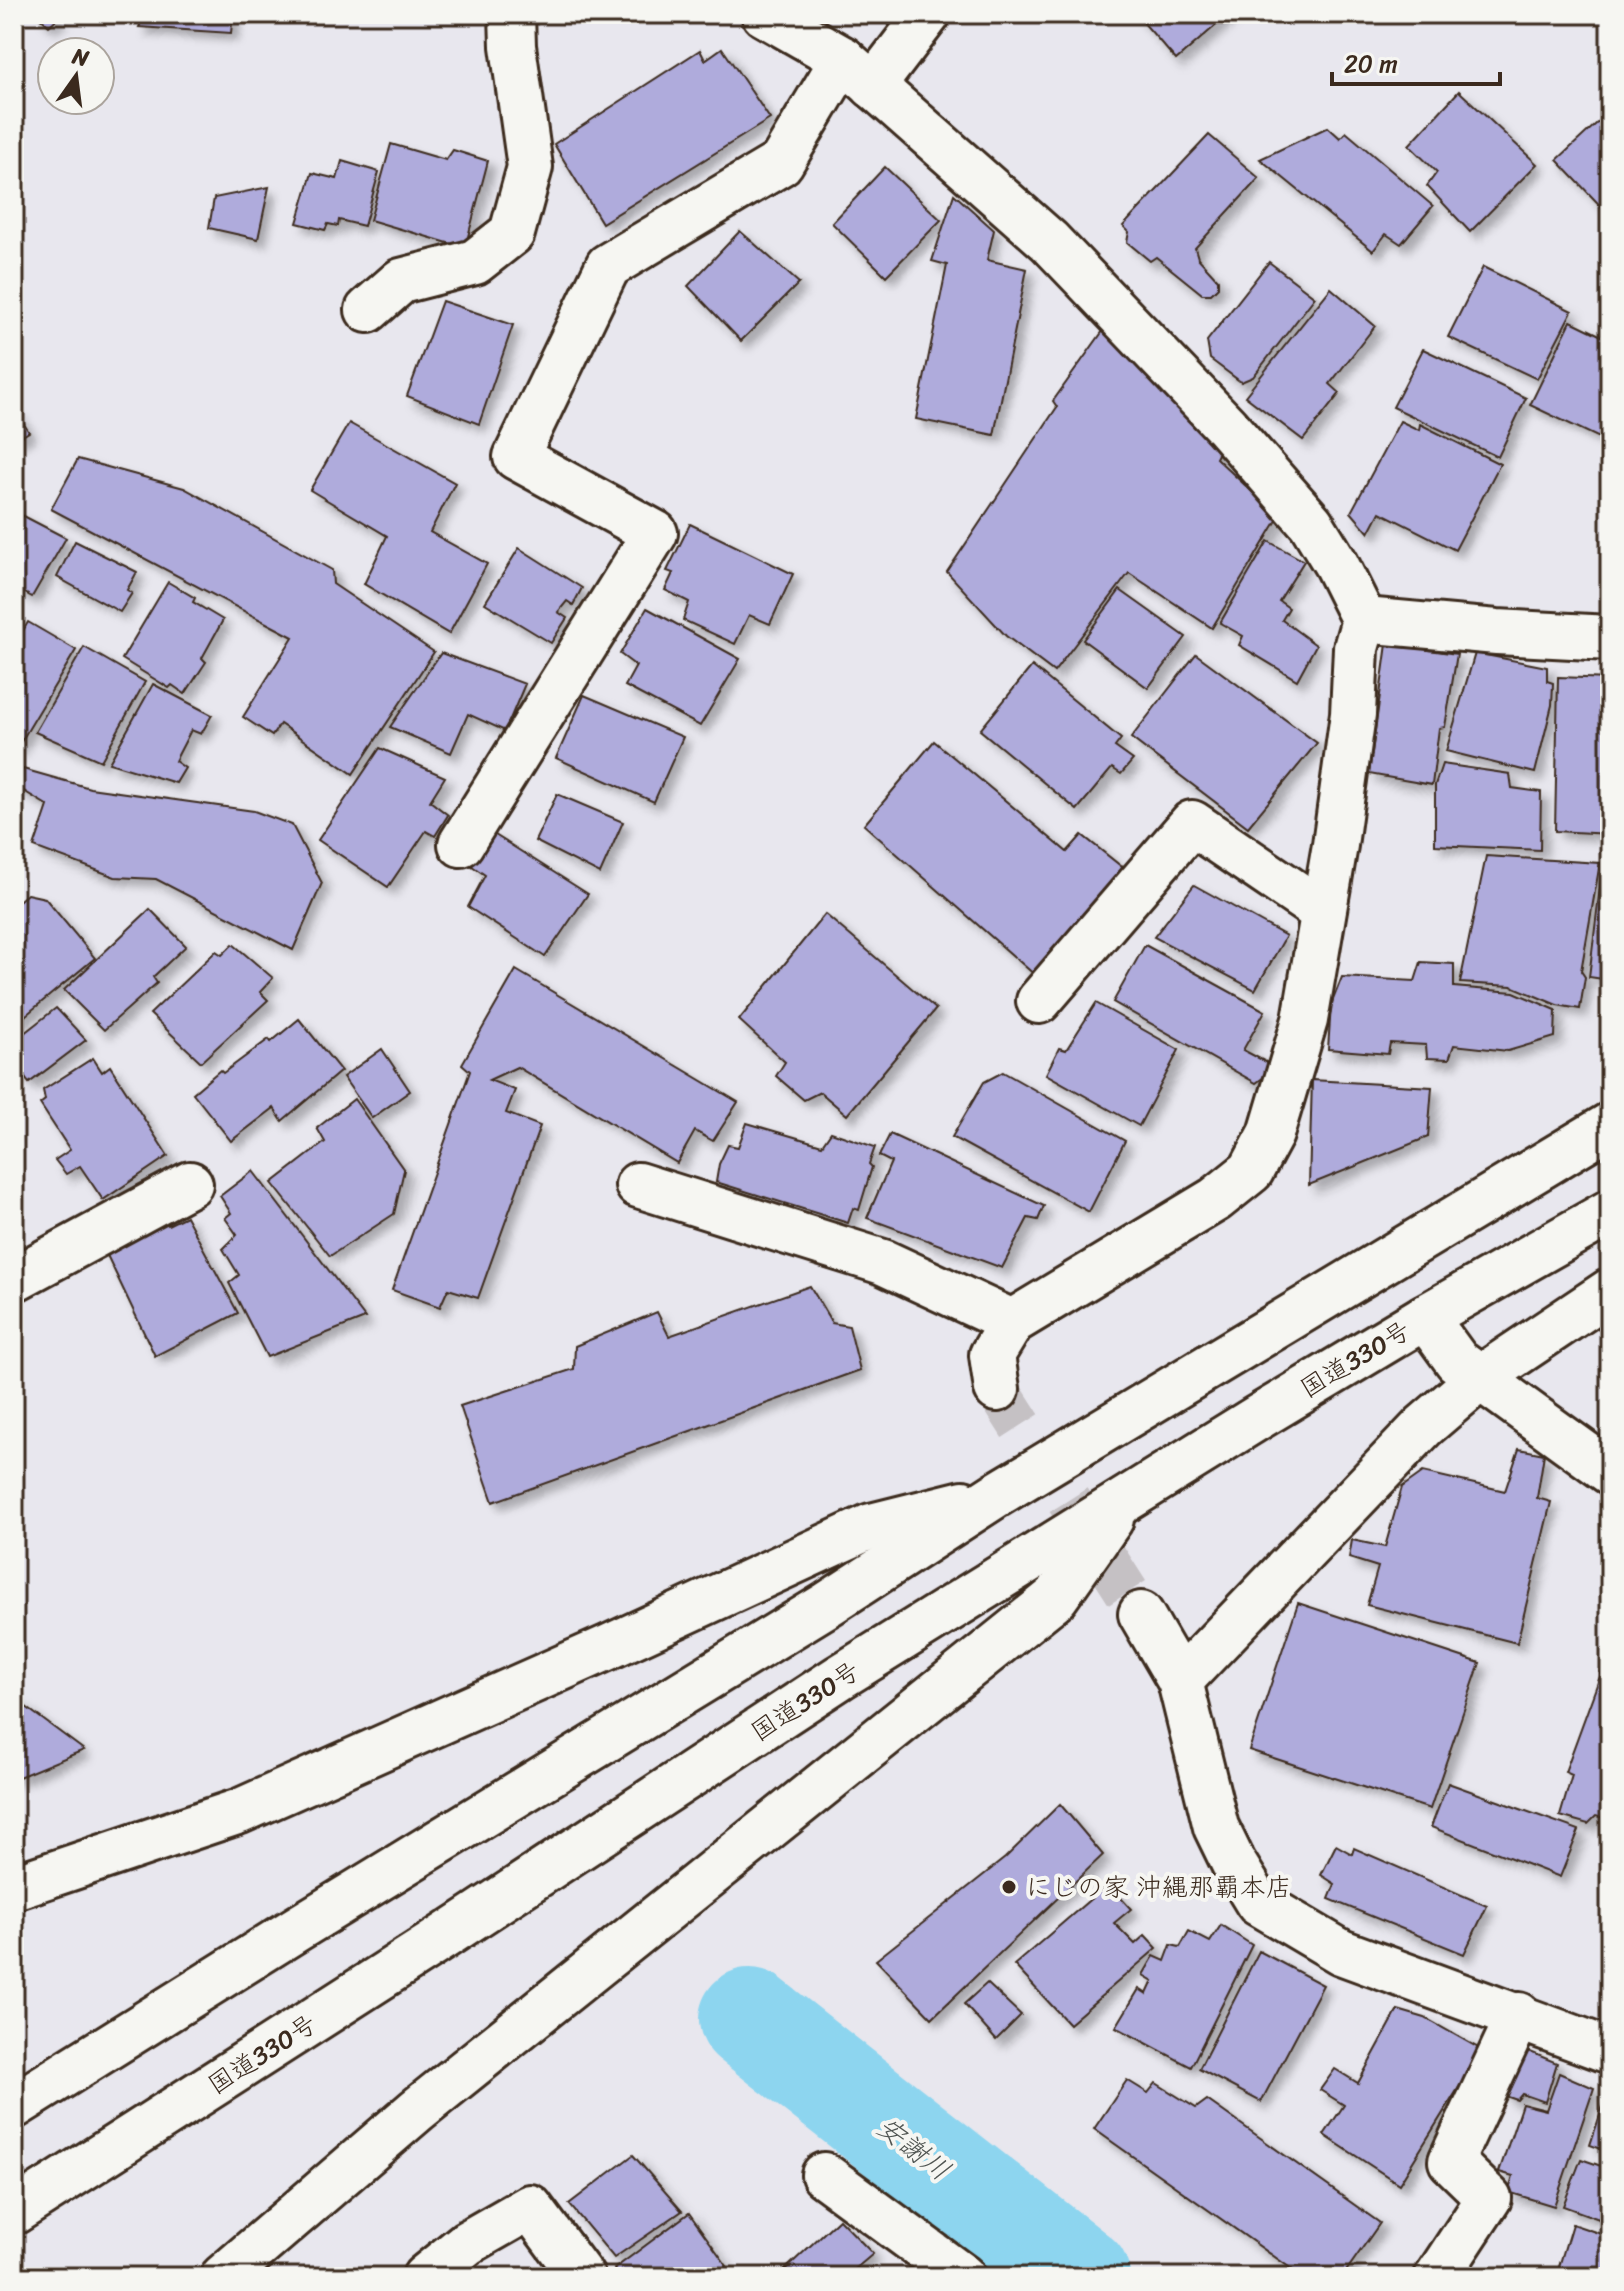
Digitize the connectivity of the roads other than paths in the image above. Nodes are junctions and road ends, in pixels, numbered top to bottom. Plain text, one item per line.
1 (512, 14) edge
2 (764, 14) edge
3 (928, 14) edge
4 (858, 72) junction
5 (368, 310) dead end
6 (1364, 620) junction
7 (1610, 638) edge
8 (461, 844) dead end
9 (1323, 912) junction
10 (1039, 1001) dead end
11 (1610, 1125) edge
12 (190, 1184) dead end
13 (638, 1185) dead end
14 (1610, 1212) edge
15 (14, 1279) edge
16 (1610, 1291) edge
17 (1425, 1317) junction
18 (1012, 1322) junction
19 (1480, 1378) junction
20 (997, 1389) tunnel mouth
21 (1610, 1472) edge
22 (996, 1495) junction
23 (1122, 1504) junction
24 (1141, 1614) tunnel mouth
25 (1180, 1681) junction
26 (14, 1887) edge
27 (1519, 2015) junction
28 (1610, 2051) edge
29 (24, 2098) edge
30 (824, 2175) dead end
31 (14, 2212) edge
32 (223, 2277) edge
33 (425, 2277) edge
34 (582, 2277) edge
35 (963, 2277) edge
36 (1437, 2277) edge

1 - 5 main road
2 - 4 main road
3 - 4 main road
4 - 6 main road
4 - 8 main road
6 - 7 main road
6 - 9 main road
9 - 10 main road
9 - 18 main road
11 - 22 main road
12 - 15 main road
13 - 18 main road
14 - 17 main road, 国道330号
16 - 19 main road
17 - 19 main road
17 - 23 main road, 国道330号
18 - 20 main road
19 - 21 main road
19 - 25 main road
22 - 26 main road
22 - 29 main road
23 - 31 main road, 国道330号
23 - 32 main road
24 - 25 main road
25 - 27 main road
27 - 28 main road
27 - 36 main road
30 - 35 main road
33 - 34 main road

